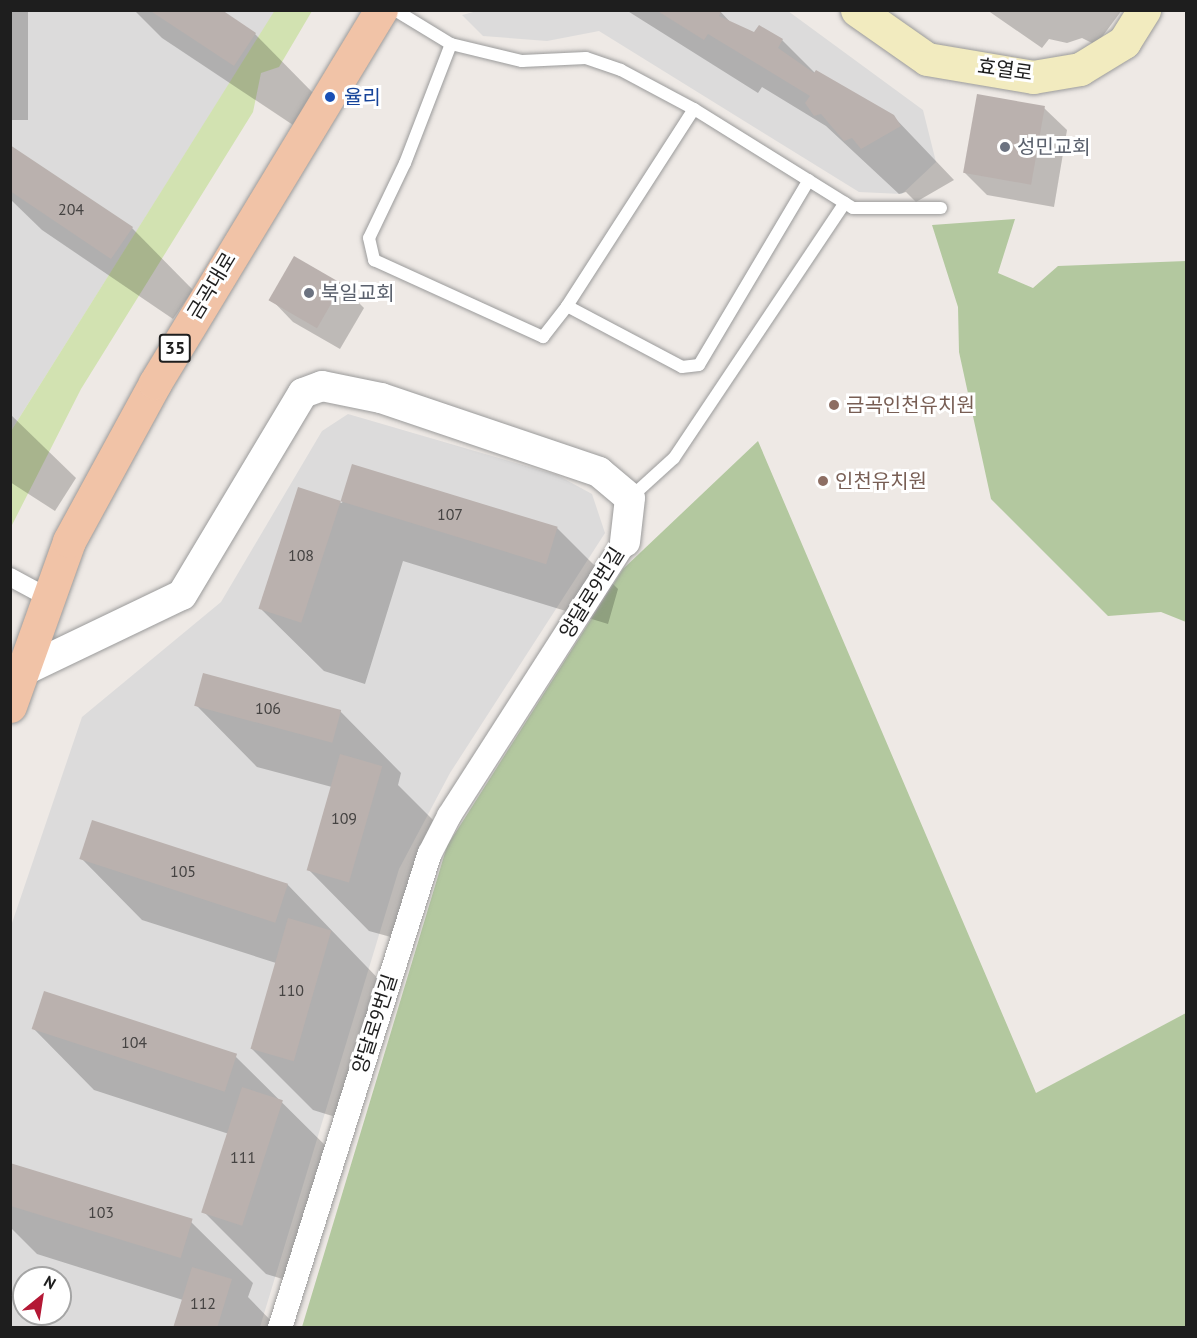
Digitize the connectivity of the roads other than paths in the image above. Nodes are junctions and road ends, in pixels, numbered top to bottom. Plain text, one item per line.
1 (381, 10) edge
2 (395, 10) edge
3 (857, 10) edge
4 (1144, 10) edge
5 (451, 44) junction
6 (694, 109) junction
7 (809, 180) junction
8 (845, 203) junction
9 (941, 208) dead end
10 (567, 306) junction
11 (630, 498) junction
12 (625, 542) joint
13 (10, 577) edge
14 (44, 612) junction
15 (82, 646) junction
16 (21, 672) junction
17 (10, 706) edge
18 (280, 1328) edge

1 - 14 main road, 금곡대로 / 35
2 - 5 lane
3 - 4 main road, 효열로
5 - 6 lane
5 - 10 lane
6 - 7 lane
6 - 10 lane
7 - 8 lane
7 - 10 lane
8 - 9 lane
8 - 11 lane
11 - 12 street, 양달로9번길
11 - 15 street
12 - 18 street, 양달로9번길
13 - 14 street
14 - 15 street
14 - 16 main road, 금곡대로 / 35
15 - 16 street
16 - 17 main road, 금곡대로 / 35

